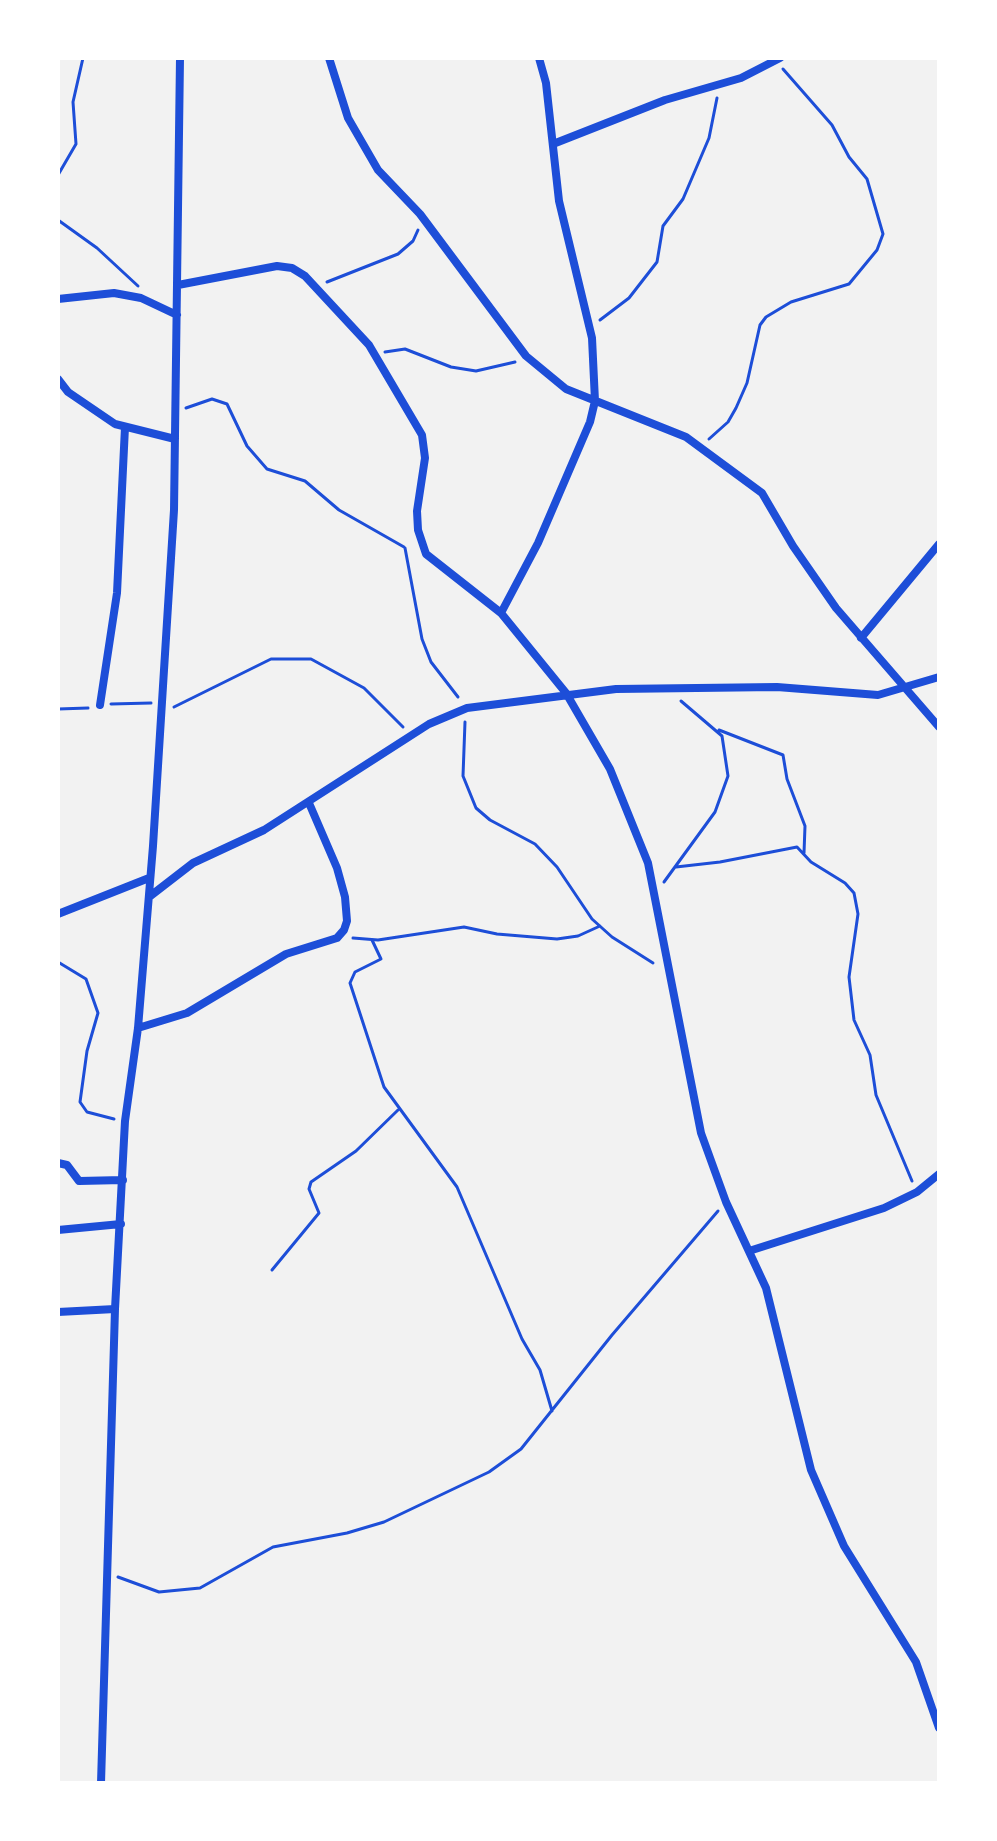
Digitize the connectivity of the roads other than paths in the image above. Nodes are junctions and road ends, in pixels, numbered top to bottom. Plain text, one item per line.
1 (180, 58) edge
2 (329, 58) edge
3 (539, 58) edge
4 (778, 59) edge
5 (553, 144) junction
6 (178, 285) junction
7 (58, 299) edge
8 (177, 315) junction
9 (58, 379) edge
10 (595, 401) junction
11 (125, 427) junction
12 (175, 439) junction
13 (939, 544) edge
14 (501, 613) junction
15 (861, 638) junction
16 (939, 677) edge
17 (904, 689) junction
18 (566, 693) junction
19 (100, 705) dead end
20 (939, 727) edge
21 (309, 803) junction
22 (149, 878) junction
23 (149, 897) junction
24 (58, 914) edge
25 (138, 1028) junction
26 (58, 1163) edge
27 (939, 1174) edge
28 (123, 1180) junction
29 (121, 1224) junction
30 (58, 1230) edge
31 (749, 1251) junction
32 (115, 1309) junction
33 (58, 1312) edge
34 (939, 1728) edge
35 (101, 1783) edge

1 - 6 street
2 - 10 street
3 - 5 street
4 - 5 street
5 - 10 street
6 - 8 street
6 - 14 street
7 - 8 street
8 - 12 street
9 - 11 street
10 - 14 street
10 - 15 street
11 - 12 street
11 - 19 street
12 - 22 street
13 - 15 street
14 - 18 street
15 - 17 street
16 - 17 street
17 - 18 street
17 - 20 street
18 - 21 street
18 - 31 street
21 - 23 street
21 - 25 street
22 - 23 street
22 - 24 street
23 - 25 street
25 - 28 street
26 - 28 street
27 - 31 street
28 - 29 street
29 - 30 street
29 - 32 street
31 - 34 street
32 - 33 street
32 - 35 street

